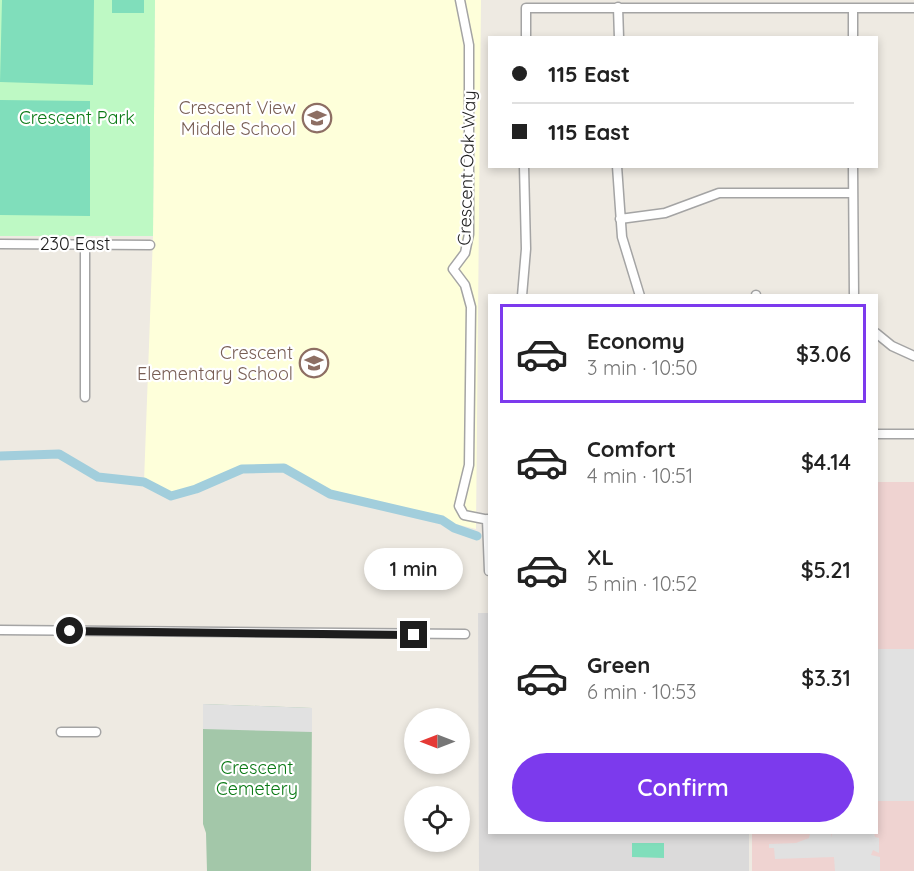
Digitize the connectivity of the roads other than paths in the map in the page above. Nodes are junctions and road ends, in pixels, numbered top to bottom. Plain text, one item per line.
1 (460, 0) edge
2 (618, 7) junction
3 (853, 8) junction
4 (914, 8) edge
5 (526, 36) edge
6 (619, 36) edge
7 (853, 36) edge
8 (524, 168) edge
9 (617, 168) edge
10 (853, 168) edge
11 (853, 193) junction
12 (620, 219) junction
13 (0, 244) edge
14 (85, 244) junction
15 (150, 245) dead end
16 (522, 294) edge
17 (639, 294) edge
18 (854, 294) edge
19 (878, 335) edge
20 (914, 356) edge
21 (85, 397) dead end
22 (878, 434) edge
23 (914, 434) edge
24 (488, 519) edge
25 (0, 630) edge
26 (465, 634) dead end
27 (61, 732) dead end
28 (96, 732) dead end

1 - 24 street, Crescent Oak Way
2 - 3 street
2 - 5 street
2 - 6 street
3 - 4 street
3 - 7 street
8 - 16 street
9 - 12 street
10 - 11 street
11 - 12 street
11 - 18 street
12 - 17 street
13 - 14 street, 230 East
14 - 15 street, 230 East
14 - 21 street
19 - 20 street
22 - 23 street
25 - 26 street
27 - 28 street

